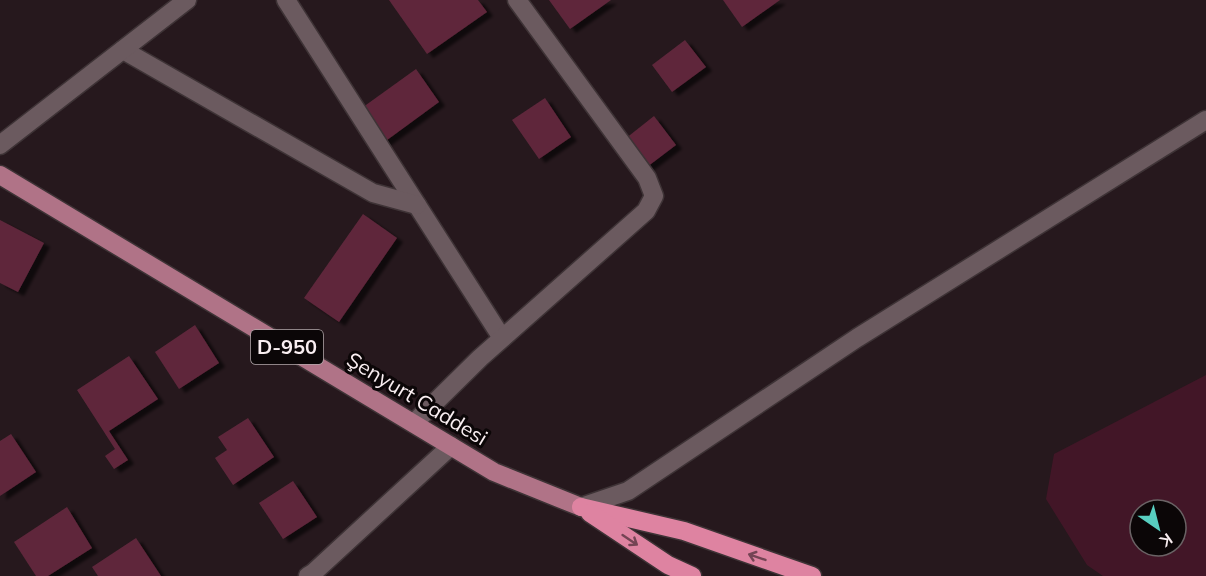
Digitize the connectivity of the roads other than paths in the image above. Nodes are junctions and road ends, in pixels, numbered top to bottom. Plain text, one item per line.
1 (188, 0) edge
2 (286, 0) edge
3 (518, 0) edge
4 (123, 50) junction
5 (1206, 120) edge
6 (0, 145) edge
7 (0, 175) edge
8 (417, 205) junction
9 (502, 338) junction
10 (414, 423) junction
11 (451, 446) junction
12 (581, 507) junction
13 (308, 576) edge
14 (692, 576) edge
15 (812, 576) edge

1 - 4 street
2 - 8 street
3 - 9 street
4 - 6 street
4 - 8 street
5 - 12 street
7 - 10 main road, Şenyurt Caddesi / D-950
8 - 9 street
9 - 10 street
10 - 11 main road, Şenyurt Caddesi / D-950
11 - 12 main road, Şenyurt Caddesi / D-950
11 - 13 street
12 -> 14 highway, Şenyurt Caddesi / D-950
15 -> 12 highway, D-950

